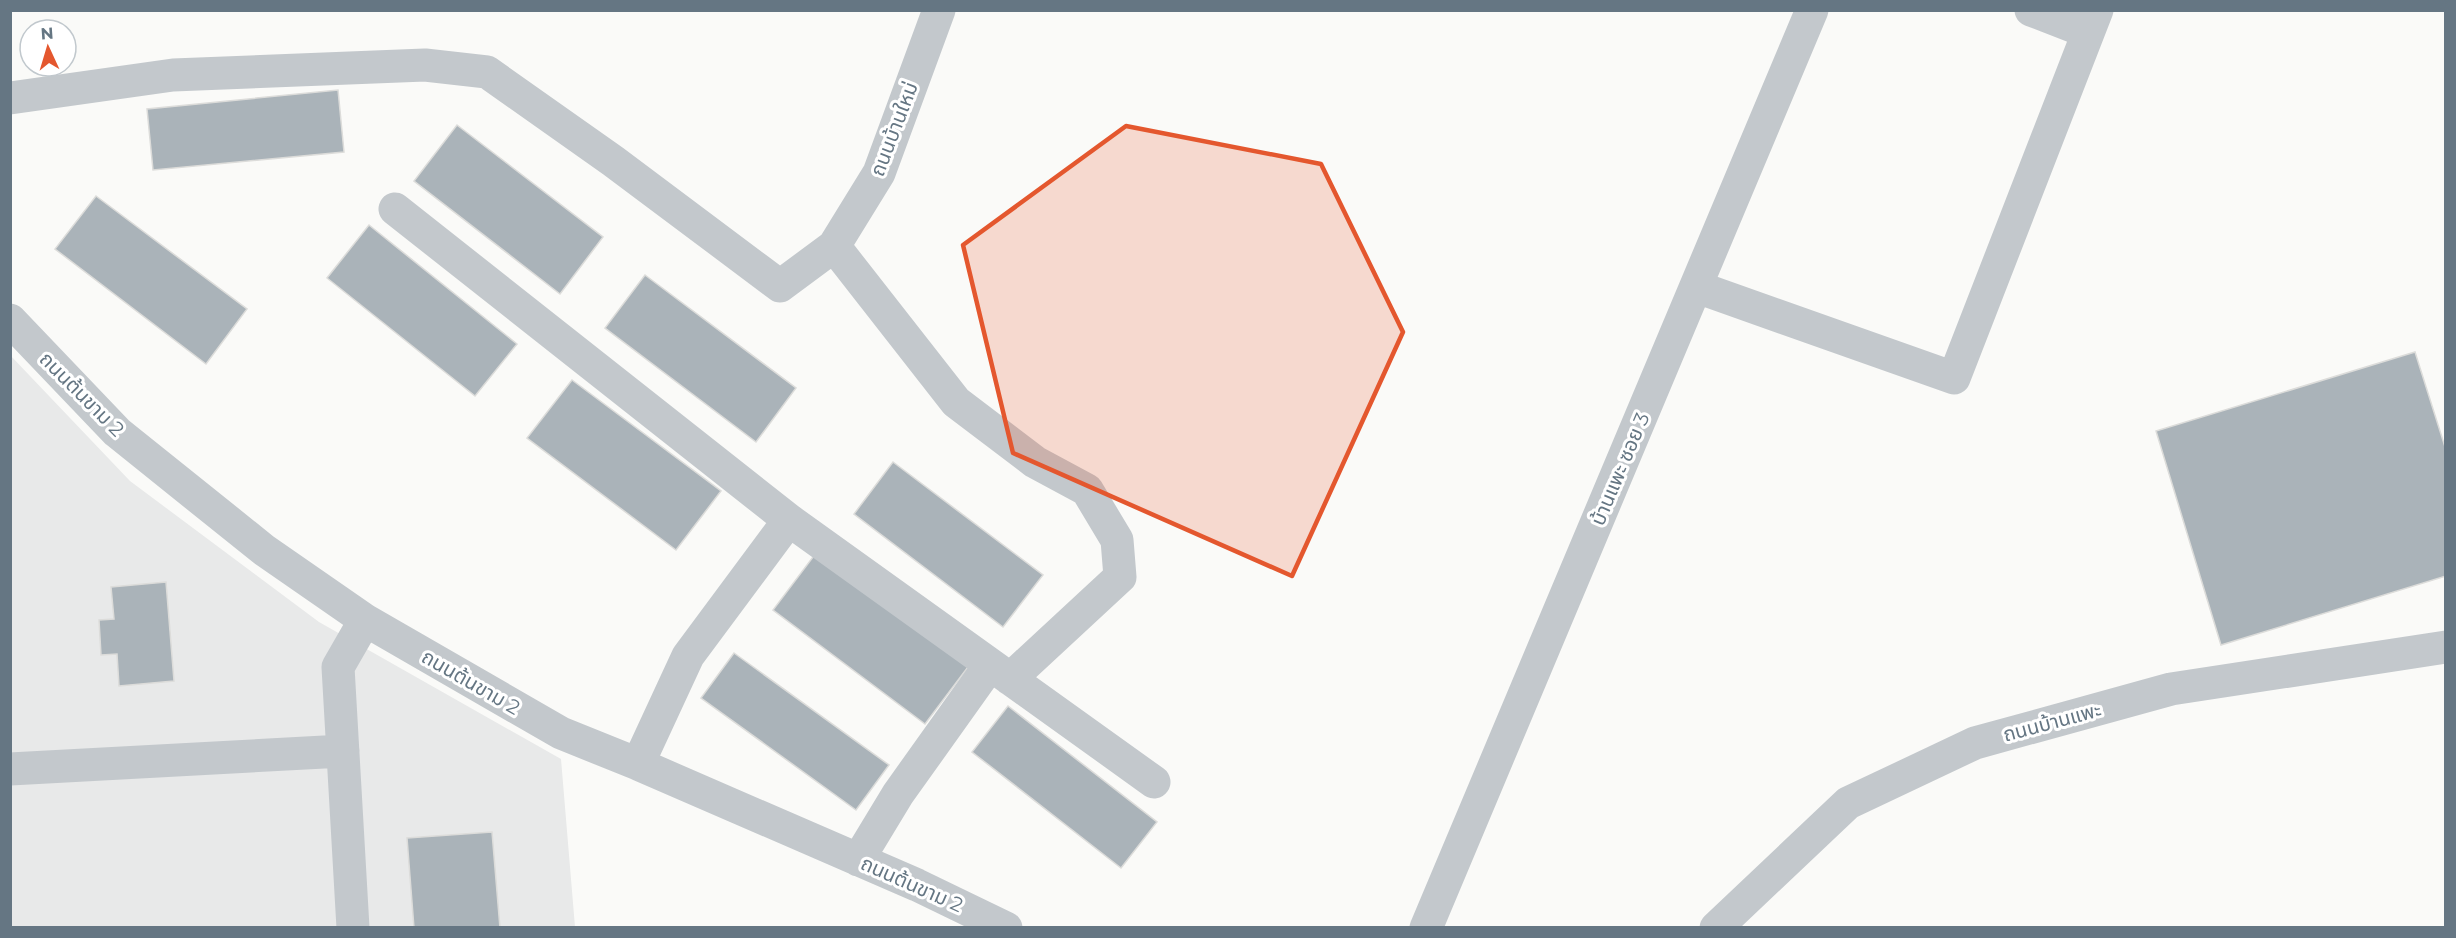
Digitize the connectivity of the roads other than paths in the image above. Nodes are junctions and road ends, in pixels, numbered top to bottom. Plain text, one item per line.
1 (939, 10) edge
2 (1812, 10) edge
3 (2031, 10) edge
4 (2092, 21) edge
5 (10, 98) edge
6 (395, 209) dead end
7 (834, 246) junction
8 (1697, 287) junction
9 (10, 320) edge
10 (789, 520) junction
11 (365, 620) junction
12 (2445, 646) edge
13 (1000, 672) junction
14 (343, 751) junction
15 (638, 764) junction
16 (10, 769) edge
17 (1154, 782) dead end
18 (858, 860) junction
19 (353, 927) edge
20 (1006, 927) edge
21 (1426, 927) edge
22 (1716, 927) edge

1 - 7 street, ถนนบ้านใหม่
2 - 8 street, บ้านแพะ ซอย 3
3 - 4 street
4 - 8 street
5 - 7 street, ถนนบ้านใหม่
6 - 10 street
7 - 13 street
8 - 21 street, บ้านแพะ ซอย 3
9 - 11 street, ถนนต้นขาม 2
10 - 13 street
10 - 15 street
11 - 14 street
11 - 15 street, ถนนต้นขาม 2
12 - 22 street, ถนนบ้านแพะ
13 - 17 street
13 - 18 street
14 - 16 street
14 - 19 street
15 - 18 street, ถนนต้นขาม 2
18 - 20 street, ถนนต้นขาม 2

